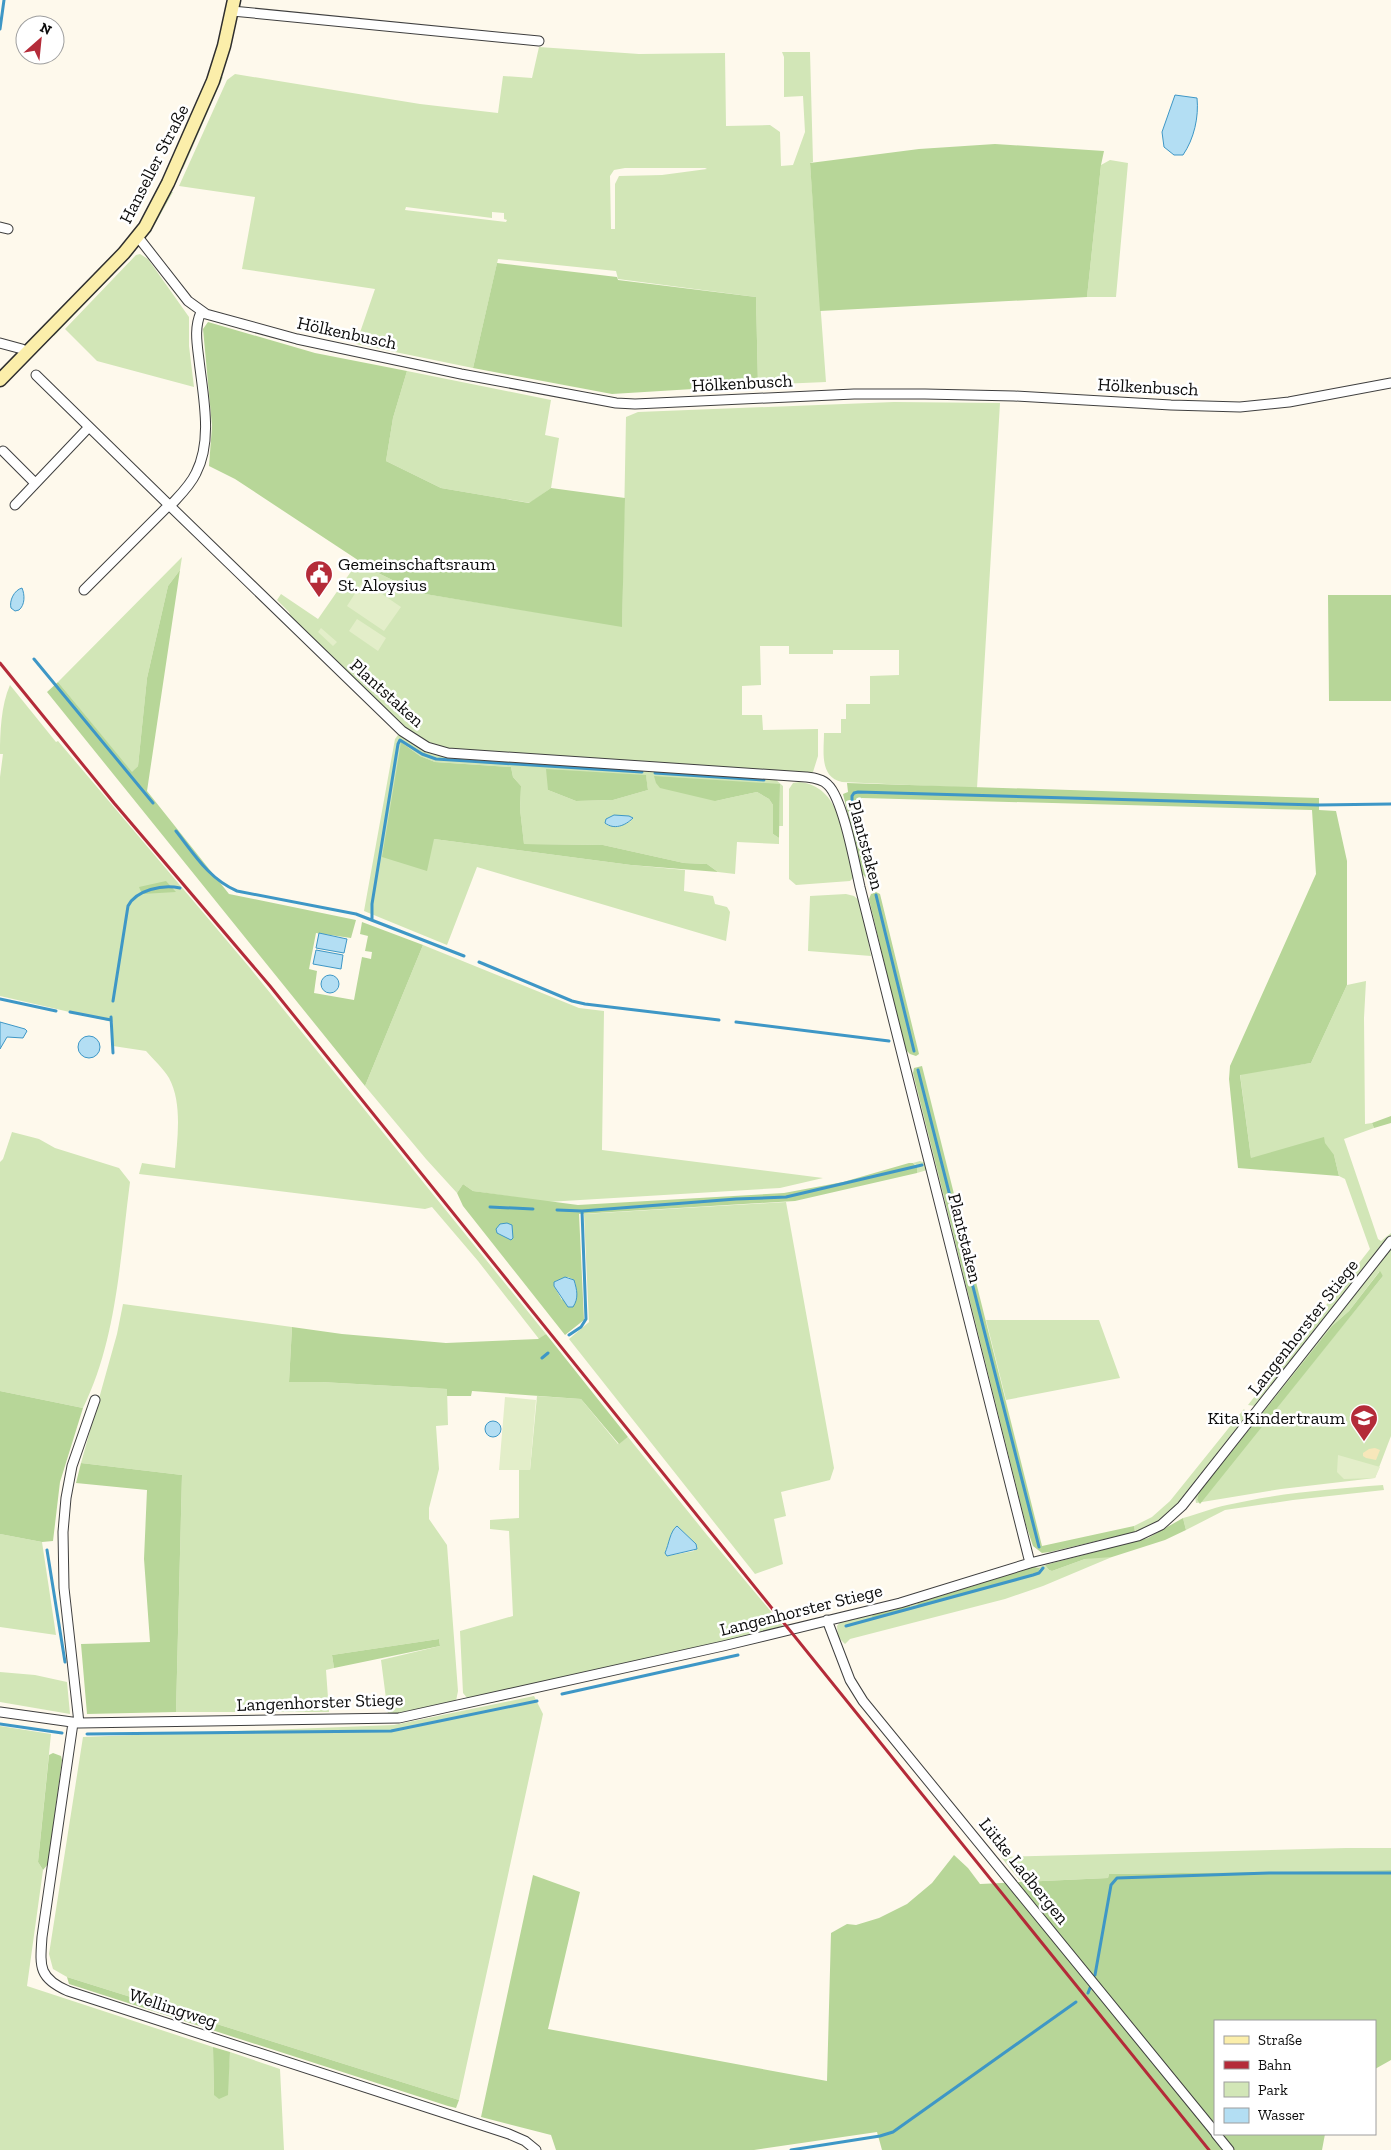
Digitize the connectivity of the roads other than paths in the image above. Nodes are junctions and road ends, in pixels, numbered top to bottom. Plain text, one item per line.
1 (233, 6) edge
2 (539, 41) dead end
3 (138, 237) junction
4 (201, 312) junction
5 (0, 343) edge
6 (26, 354) junction
7 (36, 375) dead end
8 (0, 380) edge
9 (1391, 383) edge
10 (89, 427) junction
11 (3, 451) dead end
12 (36, 483) junction
13 (15, 505) dead end
14 (169, 506) junction
15 (84, 590) dead end
16 (1391, 1241) edge
17 (95, 1400) dead end
18 (1030, 1563) junction
19 (827, 1620) junction
20 (0, 1712) edge
21 (76, 1723) junction
22 (1214, 2132) edge
23 (1217, 2135) edge
24 (536, 2150) edge
25 (1229, 2150) edge

1 - 2 street, Hanseller Straße
1 - 3 main road, Hanseller Straße
3 - 4 street, Hölkenbusch
3 - 6 main road, Hanseller Straße
4 - 9 street, Hölkenbusch
4 - 14 street
5 - 6 street
6 - 8 main road, Hanseller Straße
7 - 10 street, Plantstaken
10 - 12 street
10 - 14 street, Plantstaken
11 - 12 street
12 - 13 street
14 - 15 street
14 - 18 street, Plantstaken
16 - 18 street, Langenhorster Stiege
17 - 21 street
18 - 19 street, Langenhorster Stiege
19 - 21 street, Langenhorster Stiege
19 - 22 street, Lütke Ladbergen
20 - 21 street, Langenhorster Stiege
21 - 24 street, Wellingweg
23 - 25 street, Lütke Ladbergen

